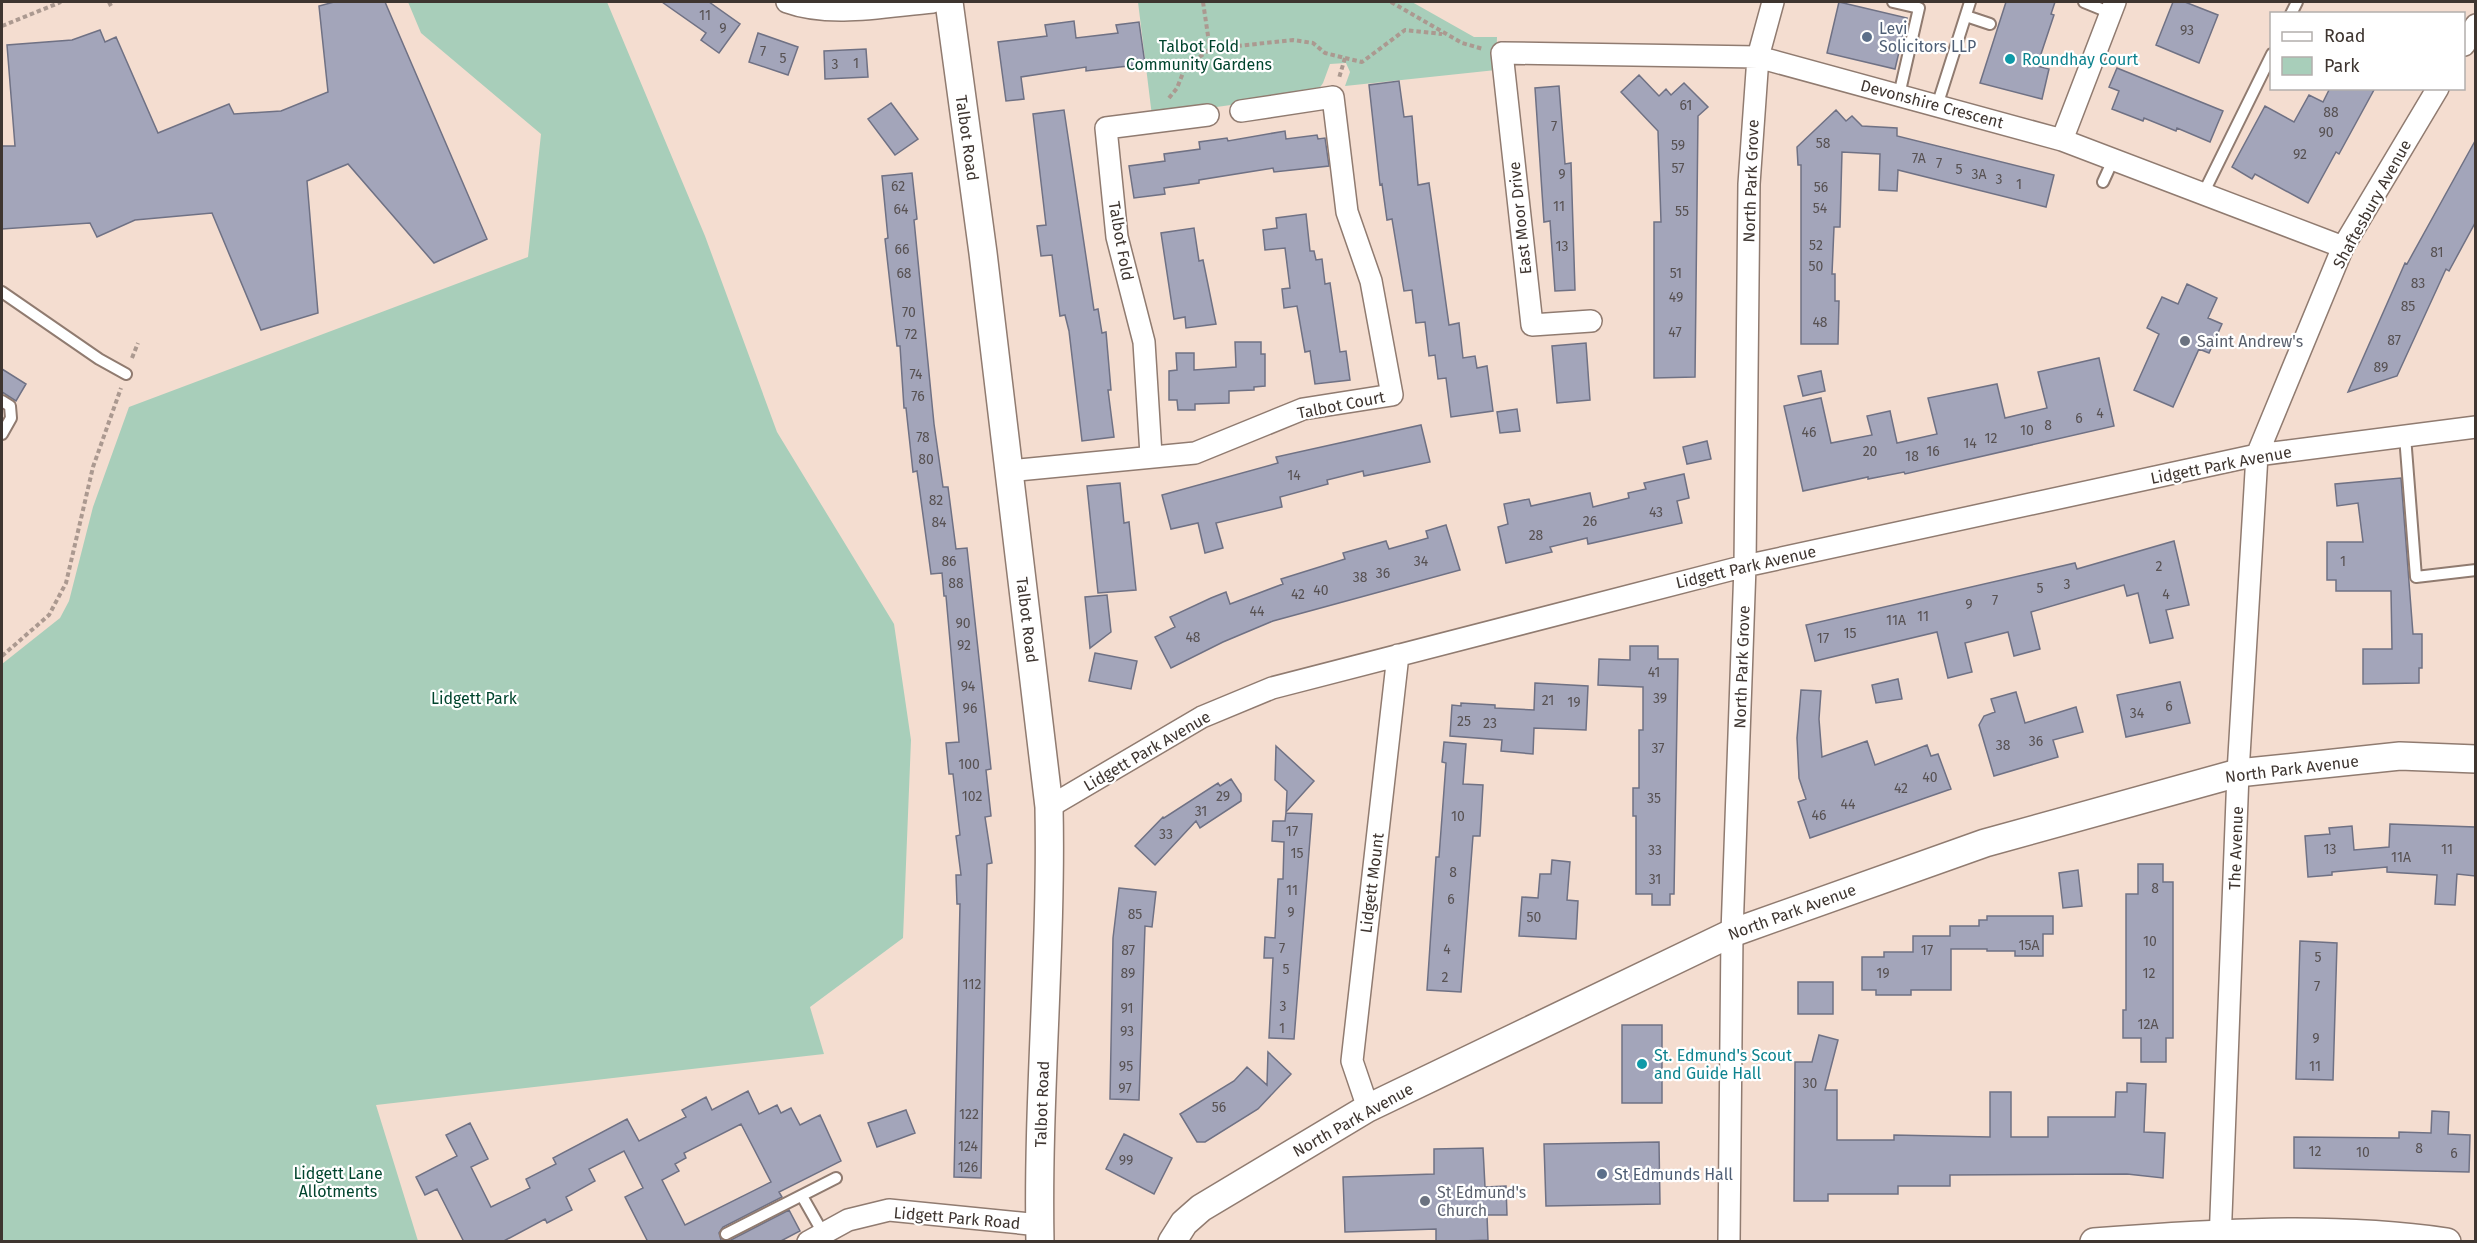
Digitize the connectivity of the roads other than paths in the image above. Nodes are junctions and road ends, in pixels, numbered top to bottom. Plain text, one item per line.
1 (787, 2) edge
2 (933, 2) edge
3 (950, 2) edge
4 (1773, 2) edge
5 (1893, 2) edge
6 (1970, 2) edge
7 (2084, 2) edge
8 (2113, 7) edge
9 (1966, 16) junction
10 (1990, 24) dead end
11 (2475, 25) edge
12 (2465, 42) edge
13 (1502, 53) joint
14 (2270, 56) edge
15 (1758, 57) junction
16 (2437, 90) edge
17 (1899, 96) junction
18 (1937, 106) junction
19 (1241, 111) dead end
20 (1208, 115) dead end
21 (2062, 140) junction
22 (2113, 160) junction
23 (2103, 182) dead end
24 (2203, 194) junction
25 (2343, 247) junction
26 (2, 292) edge
27 (1590, 321) dead end
28 (126, 374) road end
29 (2, 401) edge
30 (2475, 427) edge
31 (2, 434) edge
32 (2405, 436) junction
33 (1151, 455) junction
34 (2257, 455) junction
35 (1008, 471) junction
36 (1745, 566) junction
37 (2475, 570) edge
38 (1398, 655) junction
39 (2475, 759) edge
40 (2238, 773) junction
41 (1049, 807) junction
42 (1732, 933) junction
43 (1368, 1108) junction
44 (836, 1178) dead end
45 (802, 1196) junction
46 (1040, 1233) edge
47 (726, 1234) dead end
48 (2220, 1237) edge
49 (815, 1238) edge
50 (1172, 1242) edge
51 (1729, 1242) edge
52 (2094, 1242) edge
53 (2447, 1242) edge

1 - 2 street
3 - 35 street, Talbot Road
4 - 15 street, North Park Grove
5 - 17 lane
6 - 9 lane
7 - 8 lane
8 - 21 street
9 - 10 lane
9 - 18 lane
11 - 12 street
13 - 15 street, Devonshire Crescent
13 - 27 street, East Moor Drive
14 - 24 lane
15 - 17 street, Devonshire Crescent
15 - 36 street, North Park Grove
16 - 25 street, Shaftesbury Avenue
17 - 18 street, Devonshire Crescent
18 - 21 street, Devonshire Crescent
19 - 33 street, Talbot Court
20 - 33 street, Talbot Fold
21 - 22 street, Devonshire Crescent
22 - 23 lane
22 - 24 street, Devonshire Crescent
24 - 25 street, Devonshire Crescent
25 - 34 street, Shaftesbury Avenue
26 - 28 lane
29 - 31 lane
30 - 32 street, Lidgett Park Avenue
32 - 34 street, Lidgett Park Avenue
32 - 37 lane
33 - 35 street, Talbot Court
34 - 36 street, Lidgett Park Avenue
34 - 40 street, The Avenue
35 - 41 street, Talbot Road
36 - 38 street, Lidgett Park Avenue
36 - 42 street, North Park Grove
38 - 41 street, Lidgett Park Avenue
38 - 43 street, Lidgett Mount
39 - 40 street, North Park Avenue
40 - 42 street, North Park Avenue
40 - 48 street, The Avenue
41 - 46 street, Talbot Road
42 - 43 street, North Park Avenue
42 - 51 street, North Park Grove
43 - 50 street, North Park Avenue
44 - 45 lane
45 - 47 lane
45 - 49 lane
46 - 49 street, Lidgett Park Road
48 - 52 street
48 - 53 street

